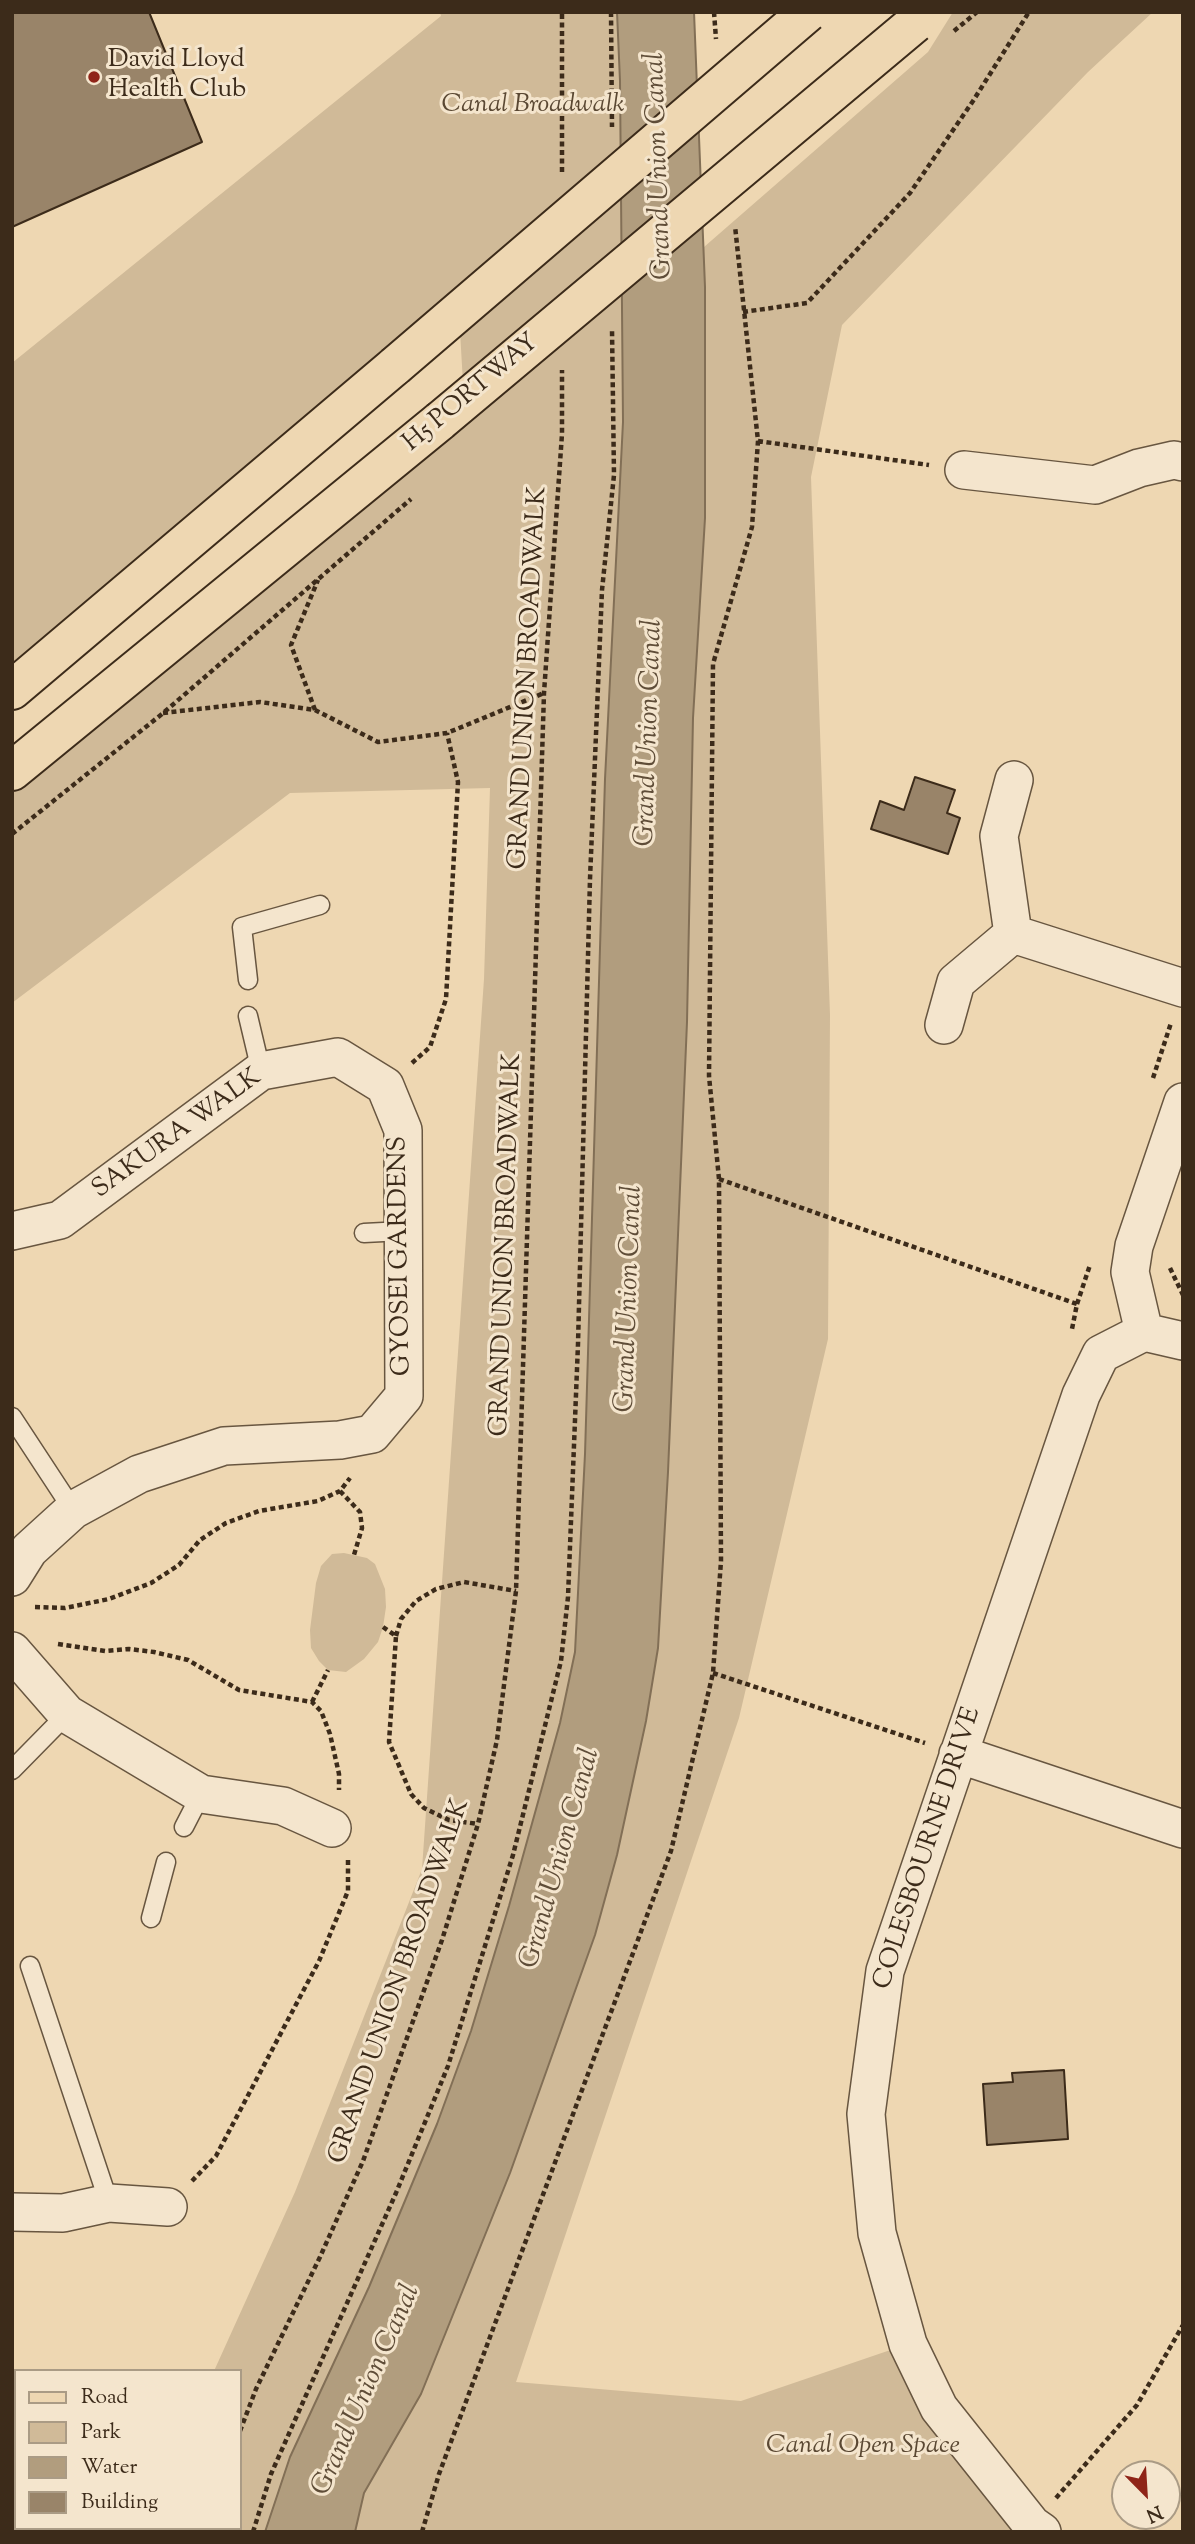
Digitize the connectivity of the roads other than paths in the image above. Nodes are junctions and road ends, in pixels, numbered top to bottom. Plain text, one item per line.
1 (808, 12) edge
2 (921, 18) edge
3 (1183, 461) edge
4 (964, 470) road end
5 (12, 690) edge
6 (12, 771) edge
7 (1014, 780) dead end
8 (320, 905) dead end
9 (1013, 934) junction
10 (248, 979) dead end
11 (1183, 988) edge
12 (248, 1016) dead end
13 (944, 1025) dead end
14 (261, 1071) junction
15 (384, 1086) joint
16 (1183, 1102) edge
17 (12, 1231) edge
18 (403, 1231) junction
19 (364, 1233) dead end
20 (1144, 1332) junction
21 (1183, 1340) edge
22 (12, 1417) edge
23 (73, 1510) junction
24 (21, 1592) edge
25 (12, 1651) edge
26 (67, 1714) junction
27 (958, 1754) junction
28 (12, 1770) edge
29 (201, 1794) junction
30 (184, 1827) dead end
31 (332, 1828) road end
32 (1183, 1829) edge
33 (166, 1862) dead end
34 (151, 1918) dead end
35 (30, 1965) dead end
36 (108, 2203) junction
37 (168, 2207) road end
38 (12, 2212) edge
39 (1037, 2528) edge

1 - 5 main road, bridge
2 - 6 main road, H5 PORTWAY, bridge
3 - 4 street
7 - 9 street
8 - 10 lane
9 - 11 street
9 - 13 street
12 - 14 lane
14 - 15 street, SAKURA WALK
14 - 17 street, SAKURA WALK
15 - 18 street, GYOSEI GARDENS
16 - 20 street
18 - 19 lane
18 - 23 street, GYOSEI GARDENS
20 - 21 street
20 - 27 street, COLESBOURNE DRIVE
22 - 23 lane
23 - 24 street
25 - 26 street
26 - 28 lane
26 - 29 street
27 - 32 street
27 - 39 street, COLESBOURNE DRIVE
29 - 30 lane
29 - 31 street
33 - 34 lane
35 - 36 lane
36 - 37 street
36 - 38 street

